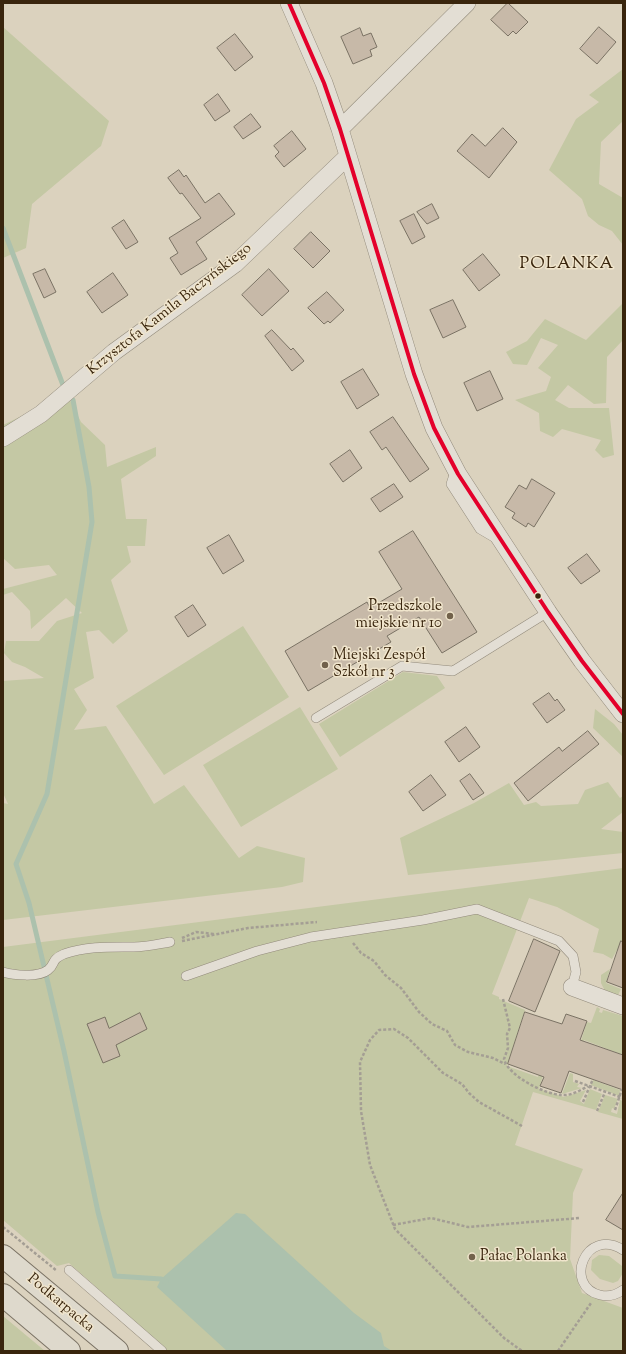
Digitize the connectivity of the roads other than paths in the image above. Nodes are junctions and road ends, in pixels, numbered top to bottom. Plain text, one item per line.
1 (289, 3) edge
2 (467, 3) edge
3 (340, 129) junction
4 (347, 157) junction
5 (3, 438) edge
6 (548, 612) junction
7 (623, 714) edge
8 (316, 718) dead end
9 (170, 942) road end
10 (3, 972) edge
11 (186, 976) dead end
12 (572, 987) joint
13 (623, 1006) edge
14 (623, 1250) edge
15 (3, 1256) edge
16 (69, 1270) dead end
17 (622, 1291) edge
18 (3, 1295) edge
19 (69, 1351) edge
20 (117, 1351) edge
21 (162, 1351) edge

1 - 3 street
2 - 3 street
3 - 4 street
4 - 5 street, Krzysztofa Kamila Baczyńskiego
4 - 6 street
6 - 7 street
6 - 8 lane
9 - 10 lane
11 - 12 lane
12 - 13 street
14 - 17 lane
15 - 20 main road, Podkarpacka
16 - 21 lane
18 - 19 main road, Podkarpacka

